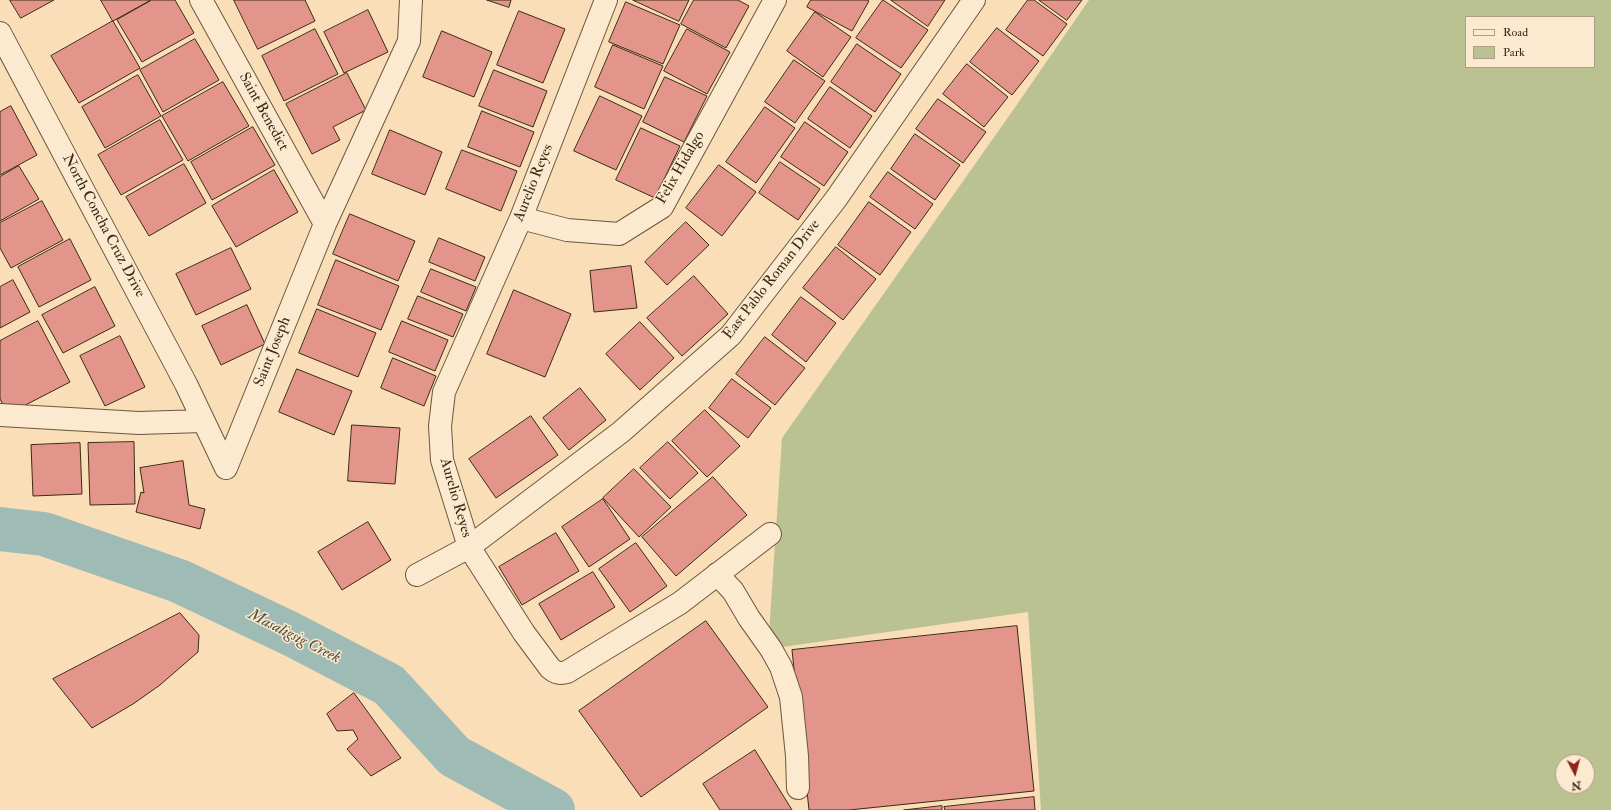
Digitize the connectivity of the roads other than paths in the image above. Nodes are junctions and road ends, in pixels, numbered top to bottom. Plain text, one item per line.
1 (201, 0) edge
2 (411, 0) edge
3 (606, 0) edge
4 (775, 0) edge
5 (974, 0) edge
6 (0, 33) edge
7 (521, 218) junction
8 (325, 224) junction
9 (0, 415) edge
10 (203, 421) junction
11 (770, 534) dead end
12 (469, 547) junction
13 (717, 574) junction
14 (417, 575) dead end
15 (798, 788) dead end

1 - 8 street, Saint Benedict
2 - 8 street, Saint Joseph
3 - 7 street, Aurelio Reyes
4 - 7 street, Felix Hidalgo
5 - 12 street, East Pablo Roman Drive
6 - 10 street, North Concha Cruz Drive
7 - 12 street, Aurelio Reyes
8 - 10 street, Saint Joseph
9 - 10 street
11 - 13 street, Aurelio Reyes
12 - 13 street, Aurelio Reyes
12 - 14 street, East Pablo Roman Drive
13 - 15 street

